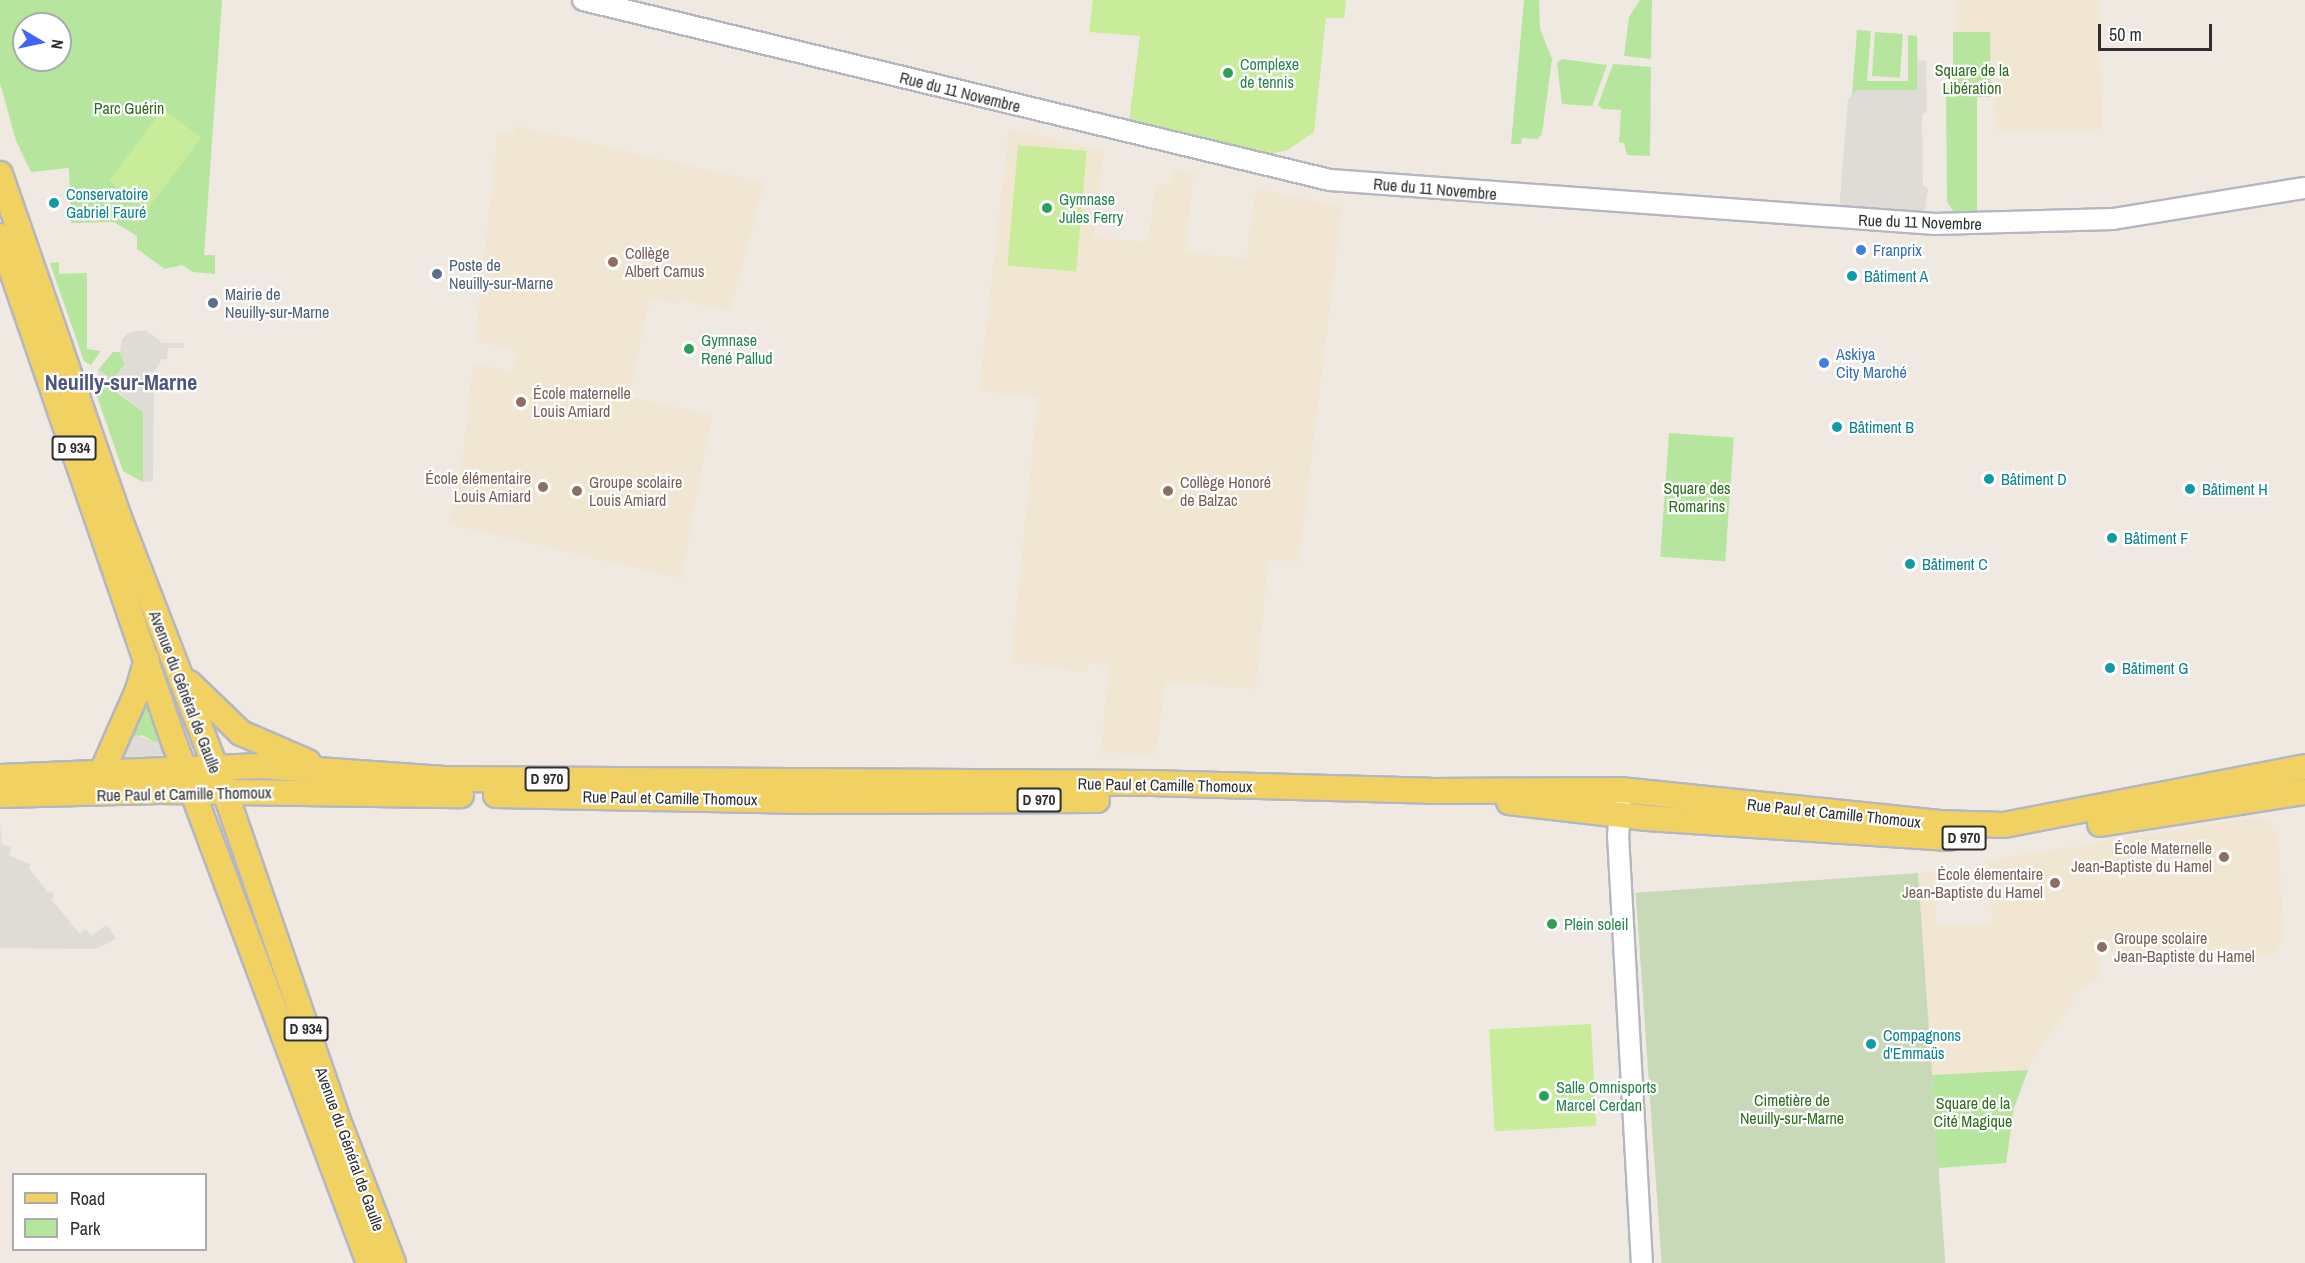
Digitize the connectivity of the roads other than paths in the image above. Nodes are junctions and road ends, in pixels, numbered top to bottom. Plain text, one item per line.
1 (583, 0) edge
2 (2, 184) edge
3 (2305, 188) edge
4 (0, 236) edge
5 (147, 659) junction
6 (179, 673) junction
7 (2305, 767) edge
8 (184, 768) junction
9 (214, 768) junction
10 (321, 768) junction
11 (95, 775) junction
12 (0, 777) edge
13 (1270, 788) junction
14 (1620, 790) junction
15 (1430, 791) junction
16 (192, 792) junction
17 (225, 792) junction
18 (2305, 792) edge
19 (0, 795) edge
20 (1621, 815) junction
21 (369, 1263) edge
22 (393, 1263) edge
23 (1641, 1263) edge

1 - 3 street, Rue du 11 Novembre
2 - 6 main road, Avenue du Général de Gaulle / D 934
4 - 5 main road, Avenue du Général de Gaulle / D 934
5 - 8 main road, Avenue du Général de Gaulle / D 934
5 - 11 main road
6 - 9 main road, Avenue du Général de Gaulle / D 934
6 - 10 main road
7 - 14 main road, Rue Paul et Camille Thomoux / D 970
8 - 9 main road, Rue Paul et Camille Thomoux / D 970
8 - 11 main road, Rue Paul et Camille Thomoux / D 970
8 - 16 main road, Avenue du Général de Gaulle / D 934
9 - 10 main road, Rue Paul et Camille Thomoux / D 970
9 - 17 main road, Avenue du Général de Gaulle / D 934
10 - 13 main road, Rue Paul et Camille Thomoux / D 970
11 - 12 main road, D 970
13 - 15 main road, Rue Paul et Camille Thomoux / D 970
13 - 17 main road, Rue Paul et Camille Thomoux / D 970
14 - 15 main road, Rue Paul et Camille Thomoux / D 970
14 - 20 street
15 - 20 main road, Rue Paul et Camille Thomoux / D 970
16 - 17 main road, Rue Paul et Camille Thomoux / D 970
16 - 19 main road, Rue Paul et Camille Thomoux / D 970
16 - 21 main road, Avenue du Général de Gaulle / D 934
17 - 22 main road, Avenue du Général de Gaulle / D 934
18 - 20 main road, Rue Paul et Camille Thomoux / D 970
20 - 23 street

